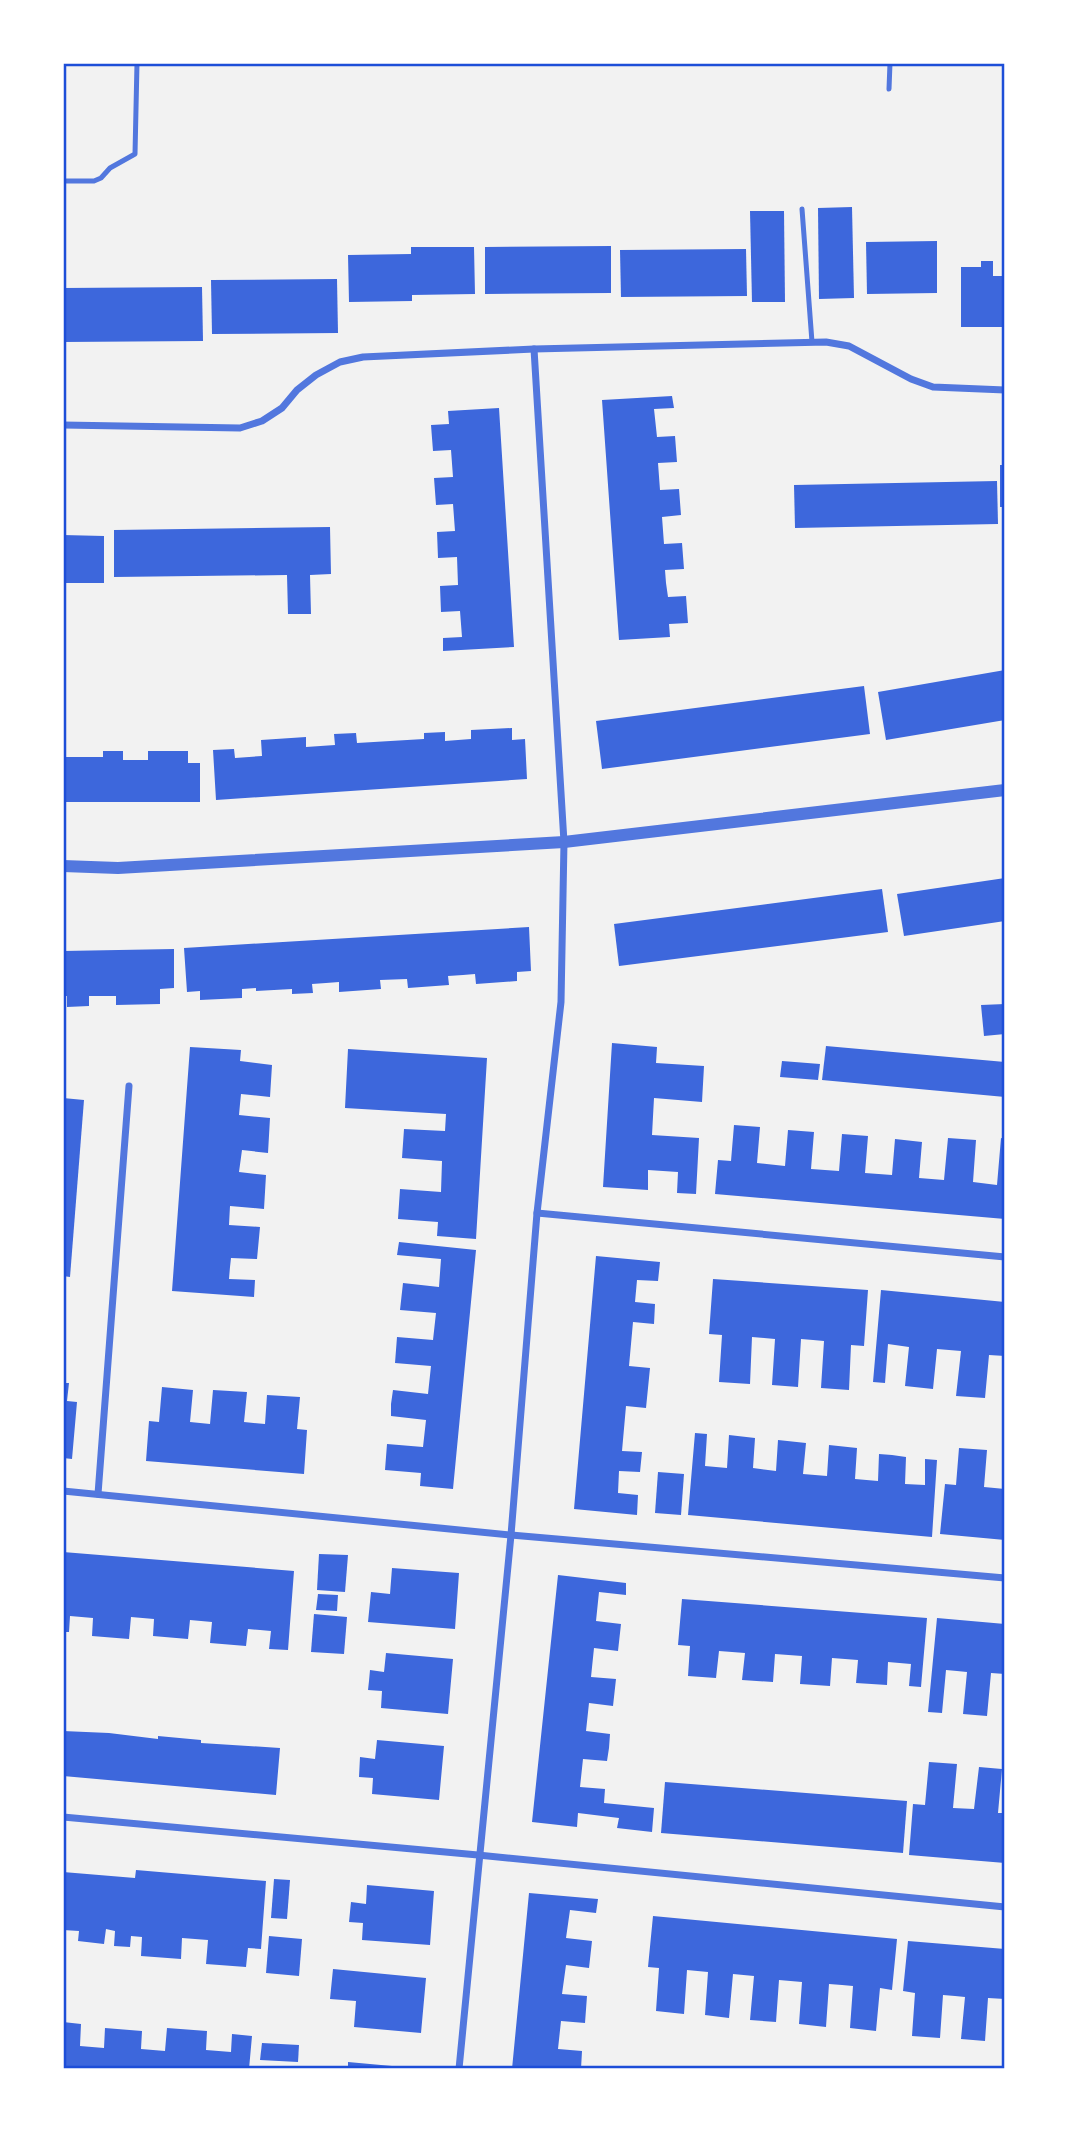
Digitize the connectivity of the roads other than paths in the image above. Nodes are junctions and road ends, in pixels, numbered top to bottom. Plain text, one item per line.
1 (137, 63) edge
2 (890, 63) edge
3 (889, 89) dead end
4 (63, 181) edge
5 (802, 209) dead end
6 (812, 342) junction
7 (534, 349) junction
8 (1005, 390) edge
9 (63, 425) edge
10 (1005, 790) edge
11 (564, 842) junction
12 (63, 866) edge
13 (129, 1086) dead end
14 (537, 1213) junction
15 (1005, 1257) edge
16 (63, 1491) edge
17 (98, 1494) junction
18 (511, 1535) junction
19 (1005, 1578) edge
20 (63, 1817) edge
21 (478, 1855) junction
22 (1005, 1907) edge
23 (459, 2069) edge

1 - 4 lane
2 - 3 lane
5 - 6 lane
6 - 7 street
6 - 8 street
7 - 9 street
7 - 11 street
10 - 11 street
11 - 12 street
11 - 14 street
13 - 17 street
14 - 15 street
14 - 18 street
16 - 17 street
17 - 18 street
18 - 19 street
18 - 21 street
20 - 21 street
21 - 22 street
21 - 23 street

